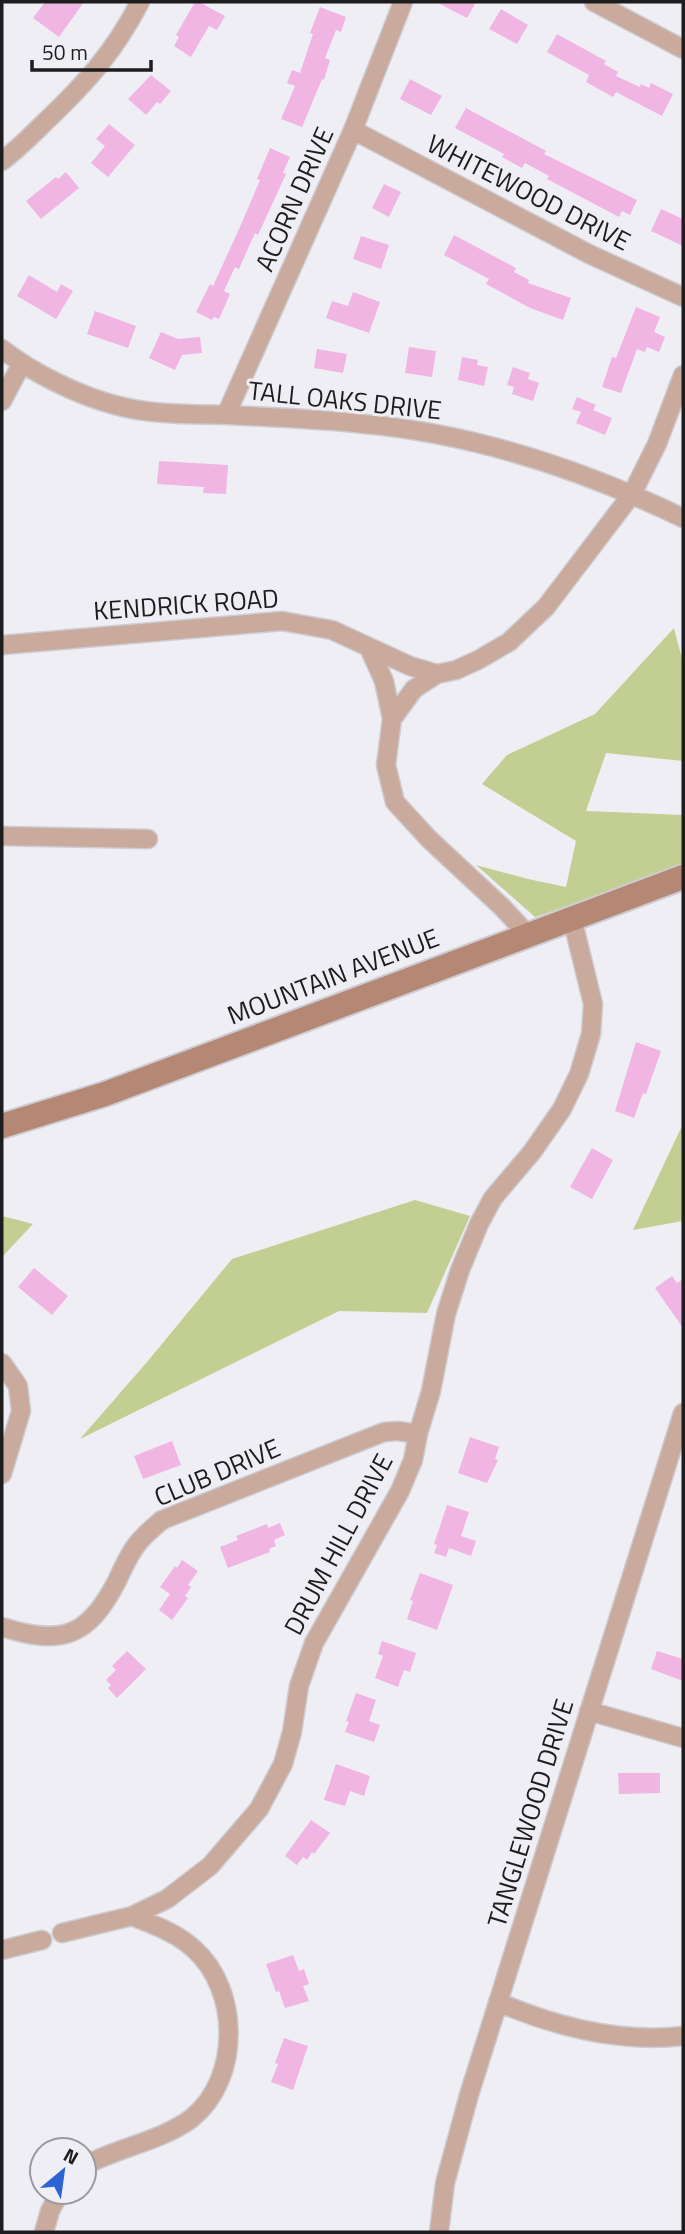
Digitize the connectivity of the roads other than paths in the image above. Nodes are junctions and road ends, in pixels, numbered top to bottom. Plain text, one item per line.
1 (140, 2) edge
2 (403, 2) edge
3 (594, 2) edge
4 (683, 49) edge
5 (353, 130) junction
6 (2, 161) edge
7 (683, 297) edge
8 (2, 349) edge
9 (22, 363) junction
10 (683, 374) edge
11 (2, 401) edge
12 (226, 415) junction
13 (632, 494) junction
14 (683, 518) edge
15 (2, 645) edge
16 (369, 648) junction
17 (438, 674) junction
18 (392, 719) junction
19 (2, 836) edge
20 (148, 839) dead end
21 (683, 877) edge
22 (572, 918) junction
23 (528, 935) junction
24 (2, 1126) edge
25 (2, 1363) edge
26 (683, 1413) edge
27 (418, 1434) junction
28 (2, 1474) edge
29 (2, 1627) edge
30 (589, 1711) junction
31 (683, 1738) edge
32 (132, 1916) junction
33 (62, 1933) dead end
34 (42, 1940) dead end
35 (2, 1950) edge
36 (498, 2003) junction
37 (683, 2036) edge
38 (98, 2159) edge
39 (53, 2206) edge
40 (44, 2232) edge
41 (439, 2232) edge

1 - 6 street
2 - 5 street, ACORN DRIVE
3 - 4 street
5 - 7 street, WHITEWOOD DRIVE
5 - 12 street, ACORN DRIVE
8 - 9 street, TALL OAKS DRIVE
9 - 11 street
9 - 12 street, TALL OAKS DRIVE
10 - 13 street
12 - 13 street, TALL OAKS DRIVE
13 - 14 street, TALL OAKS DRIVE
13 - 17 street
15 - 16 street, KENDRICK ROAD
16 - 17 street, KENDRICK ROAD
16 - 18 street
17 - 18 street
18 - 23 street
19 - 20 street
21 - 22 main road, MOUNTAIN AVENUE
22 - 23 main road, MOUNTAIN AVENUE
22 - 27 street, DRUM HILL DRIVE
23 - 24 main road, MOUNTAIN AVENUE
25 - 28 street
26 - 30 street, TANGLEWOOD DRIVE
27 - 29 street, CLUB DRIVE
27 - 32 street, DRUM HILL DRIVE
30 - 31 street
30 - 36 street, TANGLEWOOD DRIVE
32 - 33 street, DRUM HILL DRIVE
32 - 38 street
34 - 35 street
36 - 37 street
36 - 41 street, TANGLEWOOD DRIVE
39 - 40 street

